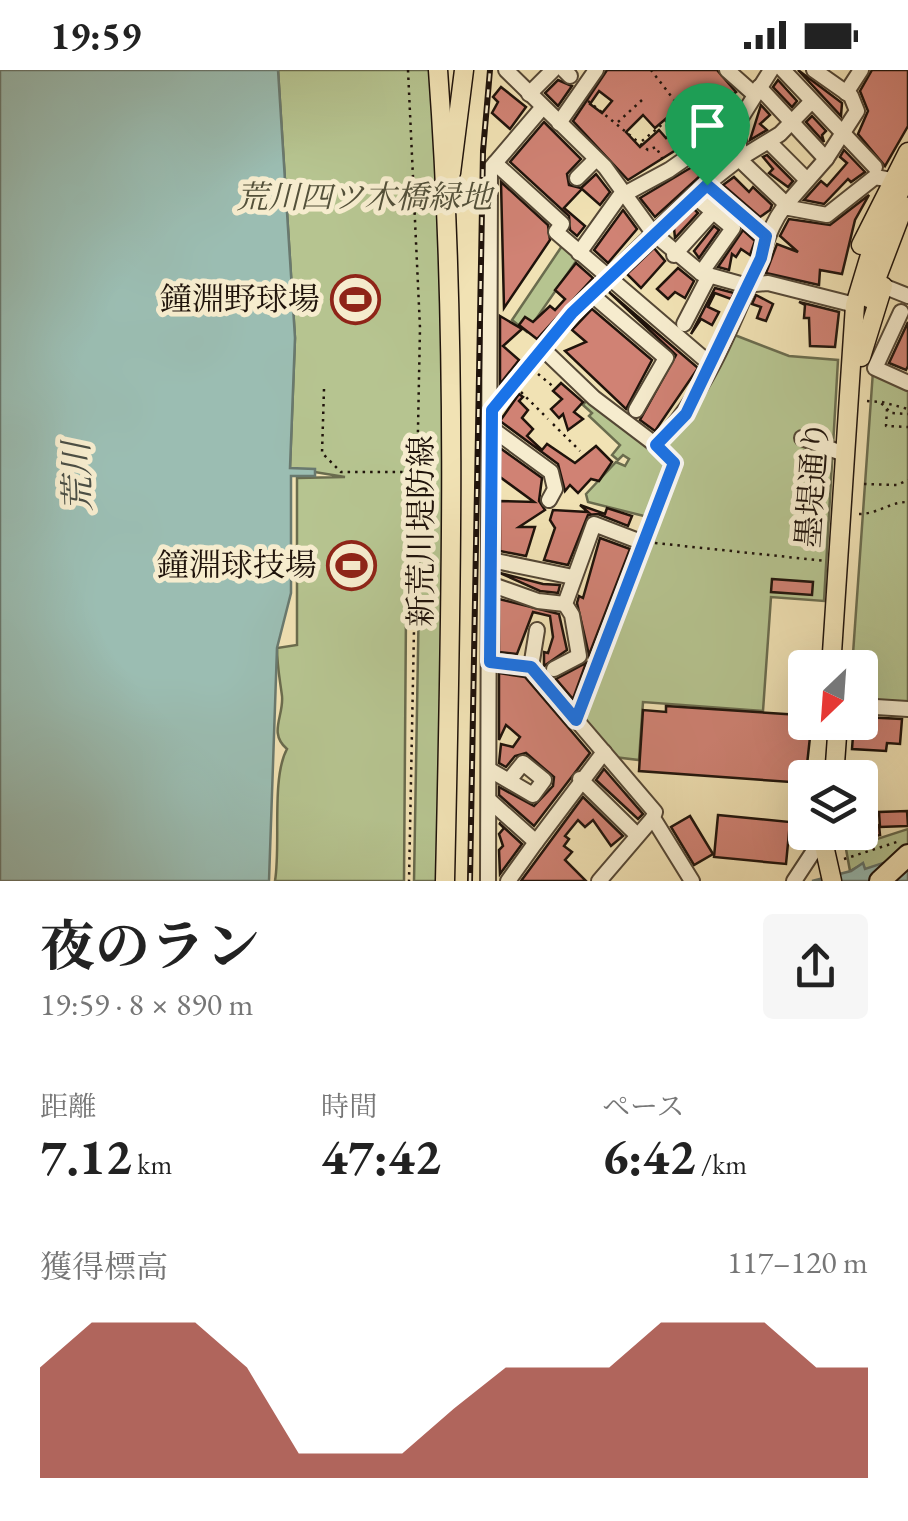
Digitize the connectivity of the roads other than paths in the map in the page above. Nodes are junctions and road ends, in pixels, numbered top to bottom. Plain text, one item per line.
1 (438, 70) edge
2 (464, 70) edge
3 (506, 70) edge
4 (553, 70) edge
5 (596, 70) edge
6 (727, 70) edge
7 (770, 70) edge
8 (783, 70) edge
9 (814, 70) edge
10 (862, 70) edge
11 (756, 90) junction
12 (846, 93) junction
13 (529, 94) junction
14 (811, 102) junction
15 (542, 108) junction
16 (739, 121) junction
17 (558, 123) junction
18 (790, 124) junction
19 (844, 135) junction
20 (769, 142) junction
21 (908, 152) edge
22 (596, 159) junction
23 (826, 159) junction
24 (739, 160) junction
25 (495, 163) junction
26 (875, 167) dead end
27 (578, 178) dead end
28 (899, 178) edge
29 (807, 180) junction
30 (446, 182) junction
31 (707, 185) junction
32 (623, 195) junction
33 (693, 195) junction
34 (908, 200) edge
35 (785, 206) junction
36 (712, 213) junction
37 (908, 226) edge
38 (653, 233) junction
39 (766, 236) junction
40 (579, 253) junction
41 (674, 255) junction
42 (705, 275) junction
43 (607, 278) junction
44 (749, 283) junction
45 (591, 294) junction
46 (894, 298) edge
47 (856, 304) junction
48 (684, 324) dead end
49 (543, 349) junction
50 (710, 364) junction
51 (865, 364) junction
52 (908, 383) edge
53 (492, 410) junction
54 (636, 410) dead end
55 (491, 428) junction
56 (802, 438) dead end
57 (656, 445) junction
58 (844, 454) junction
59 (549, 500) dead end
60 (641, 542) junction
61 (491, 560) junction
62 (574, 577) junction
63 (490, 584) junction
64 (565, 604) junction
65 (537, 630) dead end
66 (832, 650) edge
67 (843, 650) edge
68 (490, 662) junction
69 (531, 667) junction
70 (554, 669) dead end
71 (878, 707) edge
72 (908, 709) edge
73 (576, 720) junction
74 (604, 752) junction
75 (490, 770) junction
76 (511, 778) dead end
77 (580, 779) junction
78 (489, 800) junction
79 (653, 818) junction
80 (636, 834) junction
81 (536, 842) junction
82 (815, 850) edge
83 (830, 850) edge
84 (908, 855) edge
85 (908, 863) edge
86 (837, 874) edge
87 (492, 878) edge
88 (445, 881) edge
89 (508, 881) edge
90 (600, 881) edge
91 (692, 881) edge
92 (794, 881) edge
93 (883, 881) edge

1 - 30 main road, 新荒川堤防線
2 - 30 main road, 新荒川堤防線
3 - 13 street
4 - 13 street
5 - 17 street
6 - 11 street
7 - 11 street
8 - 14 street
9 - 12 street
10 - 12 street
11 - 16 street
11 - 18 street
12 - 19 street
13 - 15 street
14 - 18 street
14 - 19 street
15 - 17 street
15 - 25 street
16 - 24 street
16 - 32 street
17 - 22 street
18 - 20 street
18 - 23 street
19 - 23 street
19 - 26 street
20 - 24 street
20 - 29 street
21 - 28 main road, 墨堤通り
22 - 27 street
22 - 32 street
23 - 29 street
24 - 31 street
24 - 35 street
25 - 40 street
25 - 53 street
28 - 35 street
28 - 47 main road, 墨堤通り
29 - 35 street
30 - 88 main road, 新荒川堤防線
31 - 33 street
31 - 39 street
32 - 38 street
32 - 40 street
33 - 36 street
33 - 38 street
34 - 51 main road, 墨堤通り
35 - 39 street
36 - 41 street
36 - 42 street
37 - 46 main road, 墨堤通り
38 - 41 street
38 - 43 street
39 - 44 street
40 - 43 street
41 - 42 street
42 - 44 street
42 - 48 street
43 - 45 street
43 - 50 street
44 - 47 street
44 - 50 street
45 - 49 street
45 - 54 street
46 - 51 main road, 墨堤通り
46 - 51 street
47 - 58 main road, 墨堤通り
49 - 53 street
49 - 57 street
50 - 57 street
51 - 52 street
51 - 67 main road, 墨堤通り
53 - 55 street
55 - 59 street
55 - 61 street
56 - 58 street
57 - 60 street
58 - 66 main road, 墨堤通り
60 - 62 street
60 - 73 street
61 - 62 street
61 - 63 street
62 - 64 street
63 - 64 street
63 - 68 street
64 - 70 street
65 - 69 street
68 - 69 street
68 - 75 street
69 - 73 street
71 - 72 street
73 - 74 street
74 - 77 street
74 - 79 street
75 - 76 street
75 - 78 street
77 - 80 street
77 - 81 street
78 - 81 street
78 - 87 street
79 - 80 street
79 - 91 street
80 - 90 street
81 - 89 street
82 - 92 street
83 - 86 main road
84 - 93 highway
85 - 93 highway

